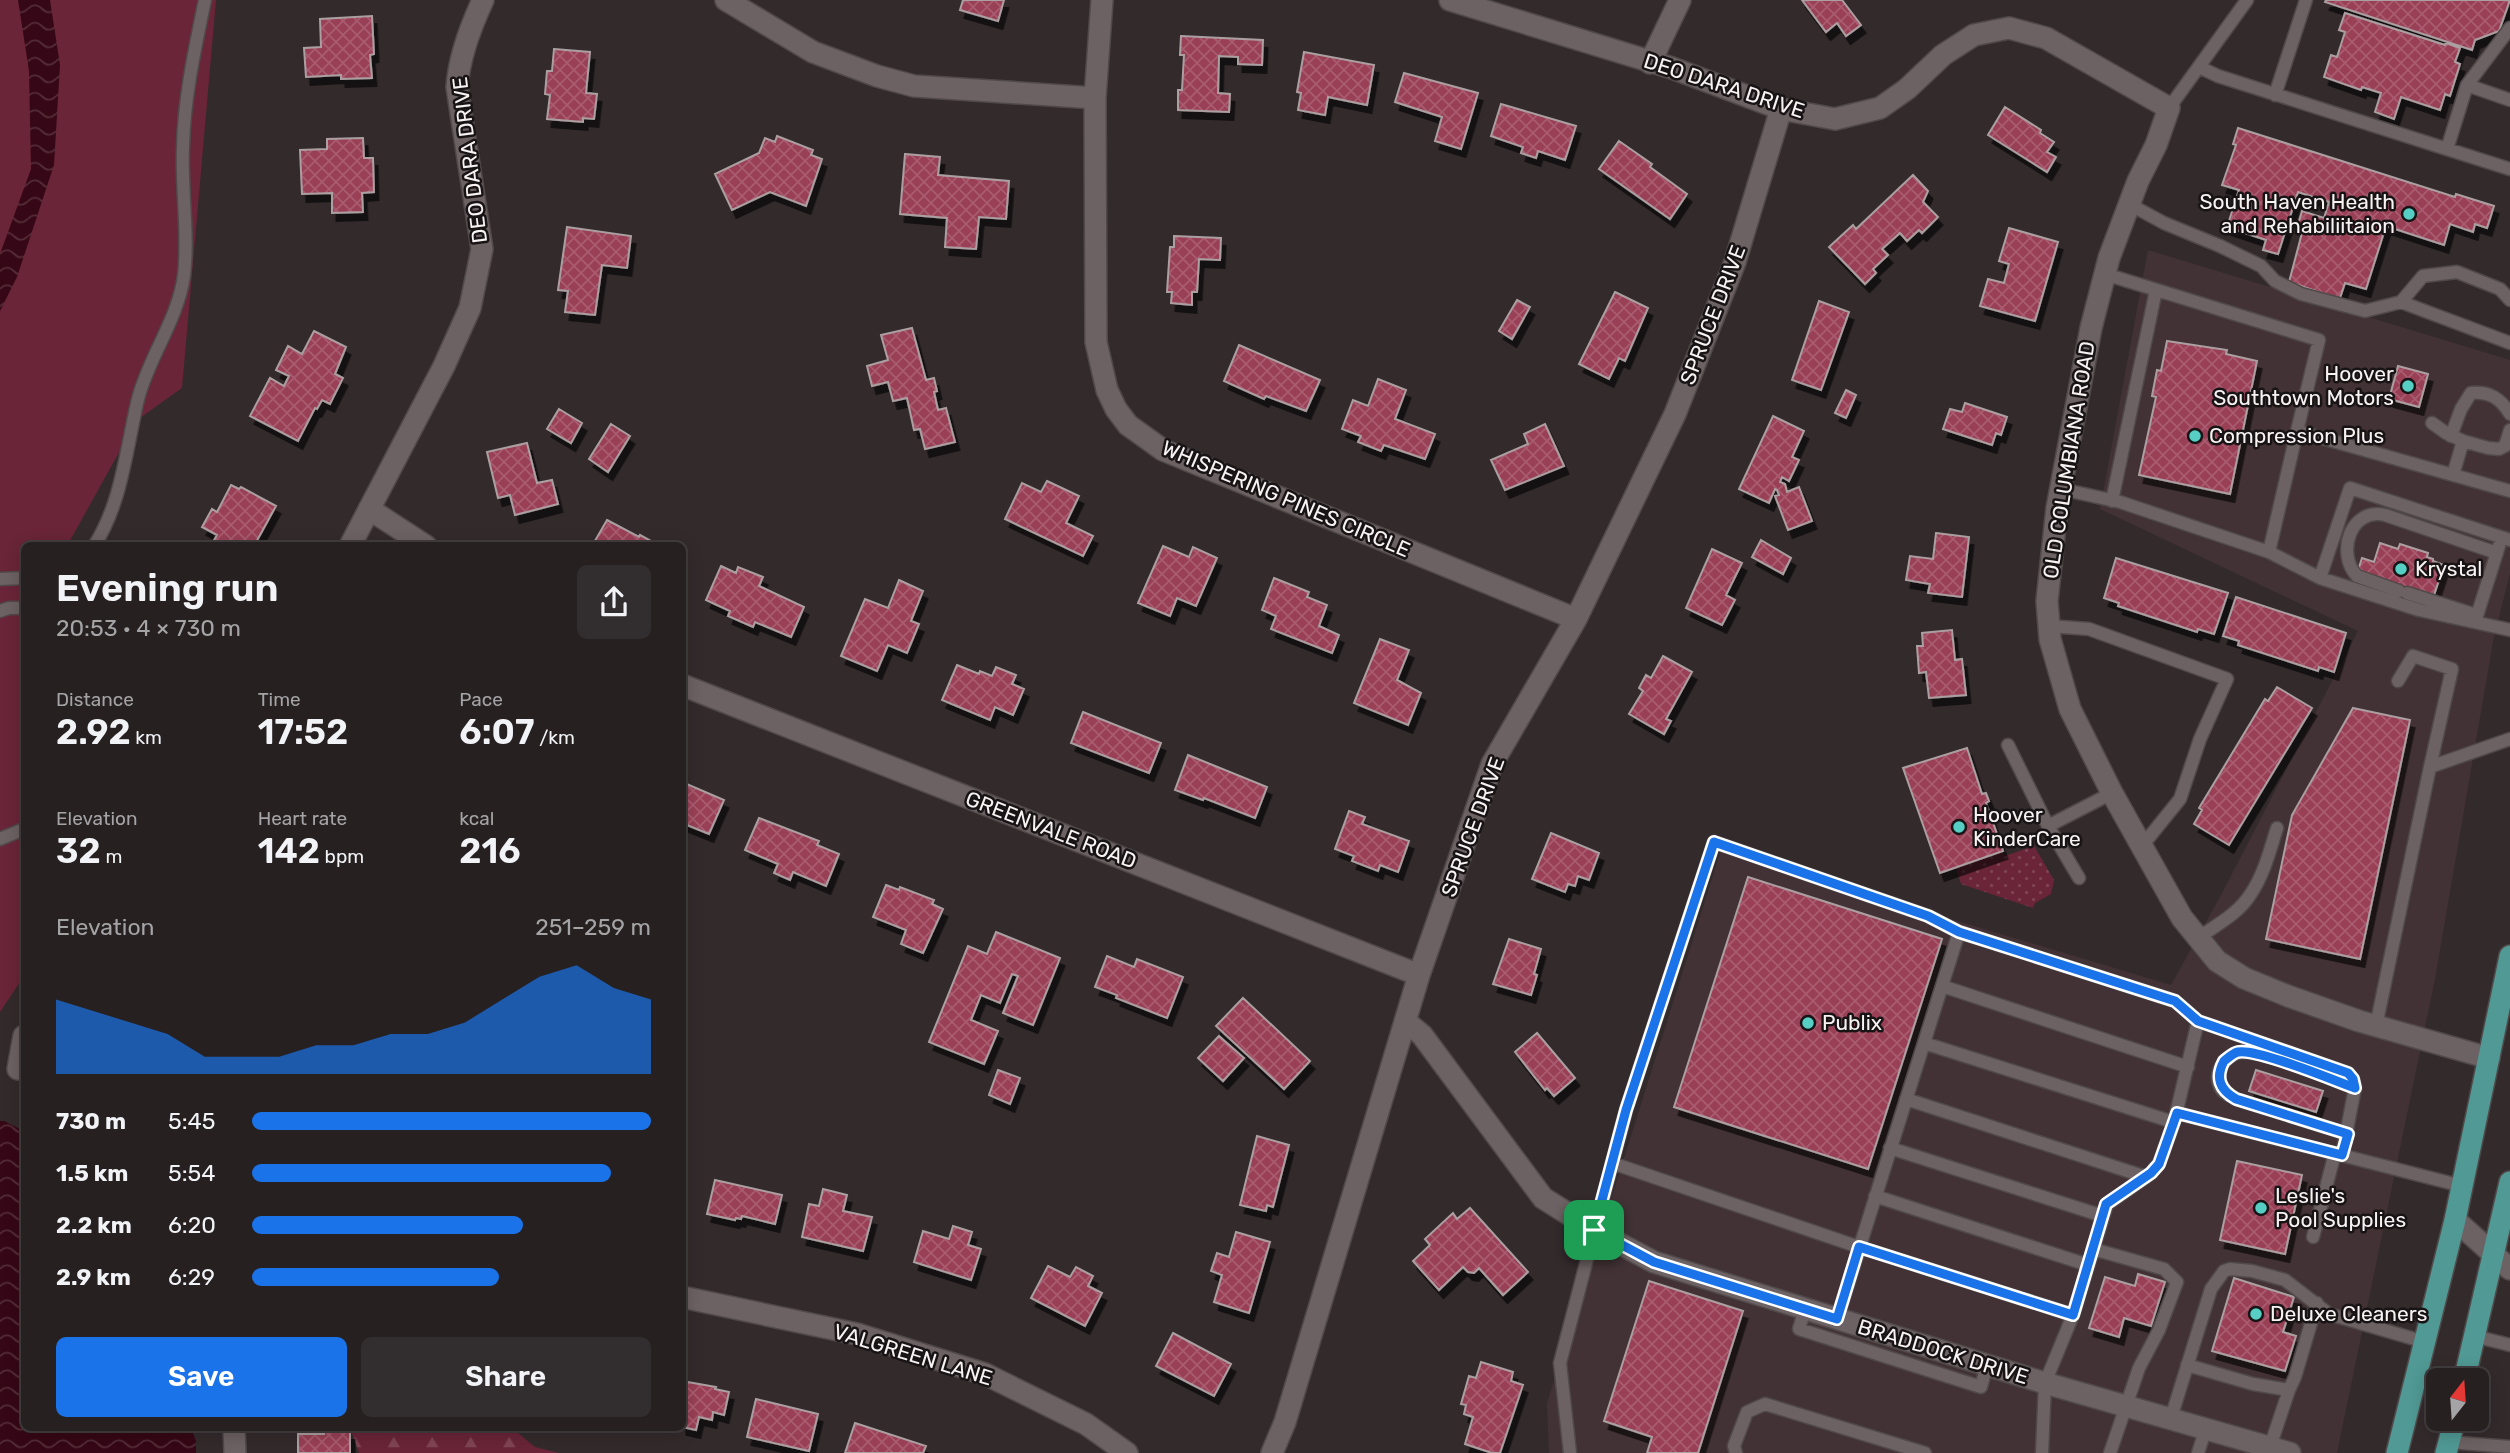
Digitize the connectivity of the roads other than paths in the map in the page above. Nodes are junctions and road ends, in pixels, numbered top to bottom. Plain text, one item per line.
1 (205, 0) edge
2 (483, 0) edge
3 (726, 0) edge
4 (1102, 0) edge
5 (1450, 0) edge
6 (1680, 0) edge
7 (2247, 0) edge
8 (2306, 0) edge
9 (2510, 28) edge
10 (1650, 63) junction
11 (2199, 67) junction
12 (2468, 85) junction
13 (2275, 95) junction
14 (1095, 98) junction
15 (2510, 100) edge
16 (2169, 108) junction
17 (1781, 109) junction
18 (2447, 149) junction
19 (2510, 169) edge
20 (2129, 204) junction
21 (2105, 274) junction
22 (2157, 290) junction
23 (2510, 300) edge
24 (2401, 302) junction
25 (2510, 343) edge
26 (2510, 414) edge
27 (2432, 423) dead end
28 (2510, 430) edge
29 (2297, 431) junction
30 (2457, 438) junction
31 (2453, 475) junction
32 (2061, 489) junction
33 (2510, 491) edge
34 (2112, 501) junction
35 (369, 509) junction
36 (2506, 539) edge
37 (96, 542) edge
38 (353, 542) edge
39 (420, 542) edge
40 (2269, 552) junction
41 (2497, 553) junction
42 (21, 578) edge
43 (2320, 578) junction
44 (0, 579) edge
45 (21, 608) edge
46 (0, 611) edge
47 (1576, 619) junction
48 (2476, 619) junction
49 (2049, 626) junction
50 (2510, 630) edge
51 (2398, 681) dead end
52 (686, 687) edge
53 (2510, 739) edge
54 (2008, 745) dead end
55 (2430, 767) junction
56 (2112, 793) junction
57 (2048, 826) junction
58 (2277, 828) dead end
59 (21, 830) edge
60 (0, 839) edge
61 (2142, 846) junction
62 (2079, 878) dead end
63 (1959, 932) junction
64 (2198, 938) junction
65 (2510, 956) edge
66 (1419, 975) junction
67 (1942, 986) junction
68 (1405, 1021) junction
69 (2198, 1021) junction
70 (2376, 1026) junction
71 (1924, 1043) junction
72 (21, 1047) edge
73 (2489, 1058) junction
74 (2188, 1067) junction
75 (14, 1074) edge
76 (2355, 1088) junction
77 (1906, 1099) junction
78 (2175, 1118) junction
79 (2348, 1134) junction
80 (1890, 1148) junction
81 (2339, 1154) junction
82 (1612, 1163) junction
83 (2146, 1177) junction
84 (2510, 1182) edge
85 (2462, 1186) junction
86 (1875, 1196) junction
87 (2103, 1216) junction
88 (2455, 1220) junction
89 (1594, 1230) junction
90 (2313, 1237) dead end
91 (1859, 1247) junction
92 (2093, 1249) junction
93 (2493, 1255) junction
94 (2088, 1265) junction
95 (2510, 1269) edge
96 (686, 1298) edge
97 (2317, 1303) junction
98 (1805, 1309) junction
99 (2073, 1315) junction
100 (1837, 1319) junction
101 (2474, 1336) junction
102 (2425, 1342) junction
103 (2510, 1345) edge
104 (1987, 1365) junction
105 (2188, 1365) junction
106 (2467, 1368) edge
107 (2045, 1383) junction
108 (2288, 1390) junction
109 (2125, 1405) junction
110 (2171, 1418) junction
111 (2206, 1428) junction
112 (234, 1431) edge
113 (2447, 1447) edge
114 (2510, 1447) edge
115 (2280, 1450) edge
116 (235, 1453) edge
117 (1128, 1453) edge
118 (1272, 1453) edge
119 (1570, 1453) edge
120 (1736, 1453) edge
121 (1925, 1453) edge
122 (2042, 1453) edge
123 (2110, 1453) edge
124 (2198, 1453) edge
125 (2397, 1453) edge

1 - 37 lane
2 - 35 street, DEO DARA DRIVE
3 - 14 street
4 - 14 street, WHISPERING PINES CIRCLE
5 - 10 street, DEO DARA DRIVE
6 - 10 street
7 - 11 lane, OLD COLUMBIANA ROAD
8 - 13 lane
9 - 12 lane
10 - 17 street, DEO DARA DRIVE
11 - 13 lane
11 - 16 lane, OLD COLUMBIANA ROAD
12 - 15 lane
12 - 18 lane
13 - 18 lane
14 - 47 street, WHISPERING PINES CIRCLE
16 - 17 street, DEO DARA DRIVE
16 - 20 street, OLD COLUMBIANA ROAD
17 - 47 street, SPRUCE DRIVE
18 - 19 lane
20 - 21 street, OLD COLUMBIANA ROAD
20 - 24 lane
21 - 22 lane
21 - 32 street, OLD COLUMBIANA ROAD
22 - 29 lane
22 - 34 lane
23 - 24 lane
24 - 25 lane
26 - 30 lane
27 - 30 lane
28 - 30 lane
29 - 31 lane
29 - 40 lane
30 - 31 lane
31 - 33 lane
32 - 34 lane
32 - 49 street, OLD COLUMBIANA ROAD
34 - 40 lane
35 - 38 street, DEO DARA DRIVE
35 - 39 street
36 - 41 lane
36 - 43 lane
40 - 43 lane
41 - 48 lane
41 - 48 lane
42 - 44 lane
43 - 48 lane
45 - 46 lane
47 - 66 street, SPRUCE DRIVE
48 - 50 lane
49 - 56 street, OLD COLUMBIANA ROAD
49 - 61 lane
51 - 55 lane
52 - 66 street, GREENVALE ROAD
53 - 55 lane
54 - 57 lane
55 - 70 lane
56 - 57 lane
56 - 61 street, OLD COLUMBIANA ROAD
57 - 62 lane
58 - 64 lane
59 - 60 lane
61 - 64 street, OLD COLUMBIANA ROAD
63 - 67 lane
63 - 69 lane
63 - 82 lane
64 - 70 street, OLD COLUMBIANA ROAD
65 - 73 main road
66 - 68 street, SPRUCE DRIVE
67 - 71 lane
67 - 74 lane
68 - 89 street, BRADDOCK DRIVE
68 - 118 street, SPRUCE DRIVE
69 - 74 lane
69 - 76 lane
70 - 73 street, OLD COLUMBIANA ROAD
71 - 77 lane
71 - 78 lane
72 - 75 street
73 - 85 main road
74 - 78 lane
76 - 79 lane
76 - 79 lane
77 - 80 lane
77 - 83 lane
78 - 81 lane
78 - 83 lane
79 - 81 lane
80 - 86 lane
80 - 87 lane
81 - 85 lane
81 - 90 lane
82 - 89 lane
82 - 91 lane
83 - 87 lane
84 - 93 main road
85 - 88 main road
86 - 91 lane
86 - 94 lane
87 - 92 lane
88 - 93 street
88 - 102 main road
89 - 98 street, BRADDOCK DRIVE
89 - 119 lane
91 - 99 lane
91 - 100 lane
92 - 94 lane
92 - 109 lane
93 - 95 street
93 - 101 main road
94 - 99 lane
96 - 117 street, VALGREEN LANE
97 - 102 lane
97 - 105 lane
97 - 108 lane
98 - 100 street, BRADDOCK DRIVE
98 - 104 lane
99 - 107 lane
100 - 104 street, BRADDOCK DRIVE
101 - 103 lane
101 - 106 main road
102 - 125 main road
104 - 107 street, BRADDOCK DRIVE
105 - 108 lane
105 - 110 lane
107 - 109 street, BRADDOCK DRIVE
107 - 122 lane
108 - 115 lane
109 - 110 street, BRADDOCK DRIVE
109 - 123 lane
110 - 111 street, BRADDOCK DRIVE
111 - 115 street, BRADDOCK DRIVE
111 - 124 lane
112 - 116 street
113 - 114 lane
120 - 121 lane

